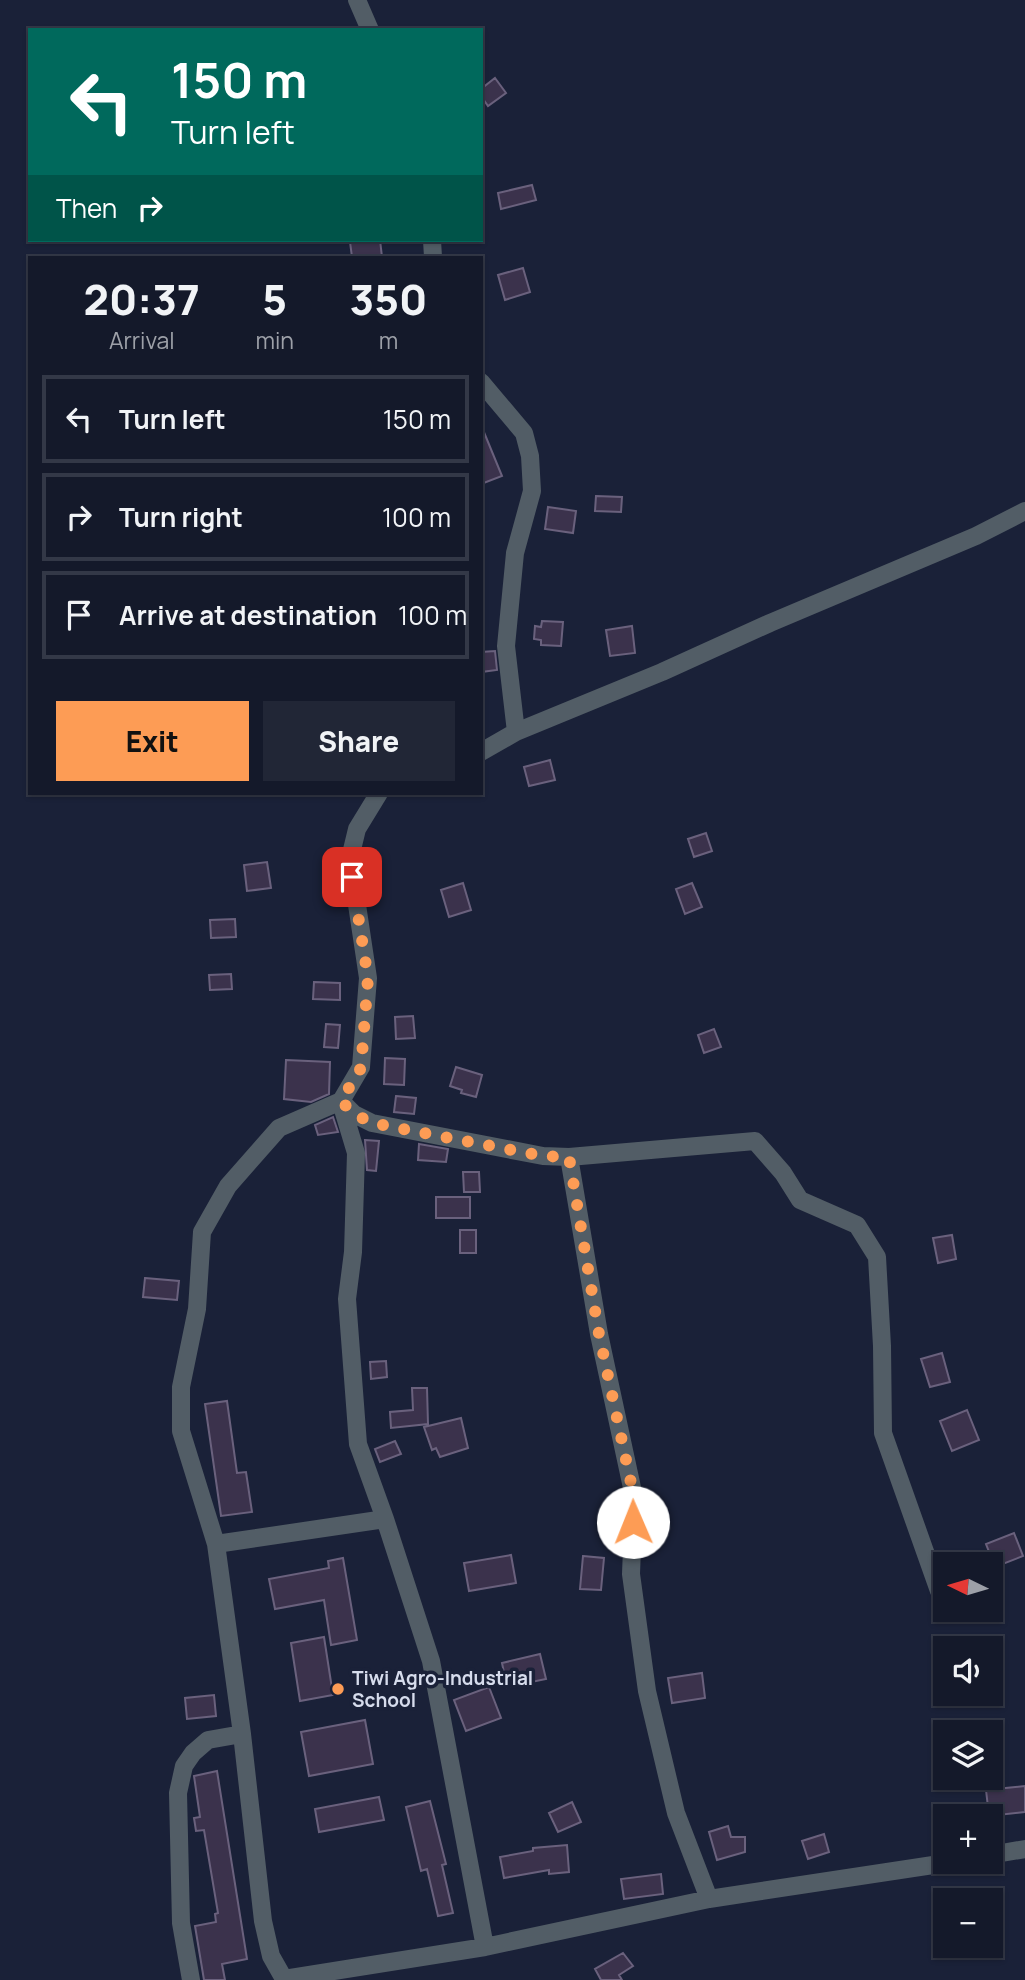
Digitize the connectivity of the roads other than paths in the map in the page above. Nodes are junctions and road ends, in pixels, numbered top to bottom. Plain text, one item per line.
1 (357, 0) edge
2 (369, 28) edge
3 (483, 384) edge
4 (1025, 511) edge
5 (516, 732) junction
6 (483, 751) edge
7 (378, 795) edge
8 (341, 1101) junction
9 (569, 1157) junction
10 (385, 1519) junction
11 (216, 1544) junction
12 (933, 1574) edge
13 (242, 1734) junction
14 (1025, 1849) edge
15 (1003, 1853) edge
16 (933, 1865) edge
17 (709, 1899) junction
18 (485, 1947) junction
19 (191, 1980) edge

1 - 2 street
3 - 5 street
4 - 5 street
5 - 6 street
7 - 8 street
8 - 9 street
8 - 10 street
8 - 11 street
9 - 12 street
9 - 17 street
10 - 11 street
10 - 18 street
11 - 13 street
13 - 18 street
13 - 19 street
14 - 15 street
16 - 17 street
17 - 18 street

